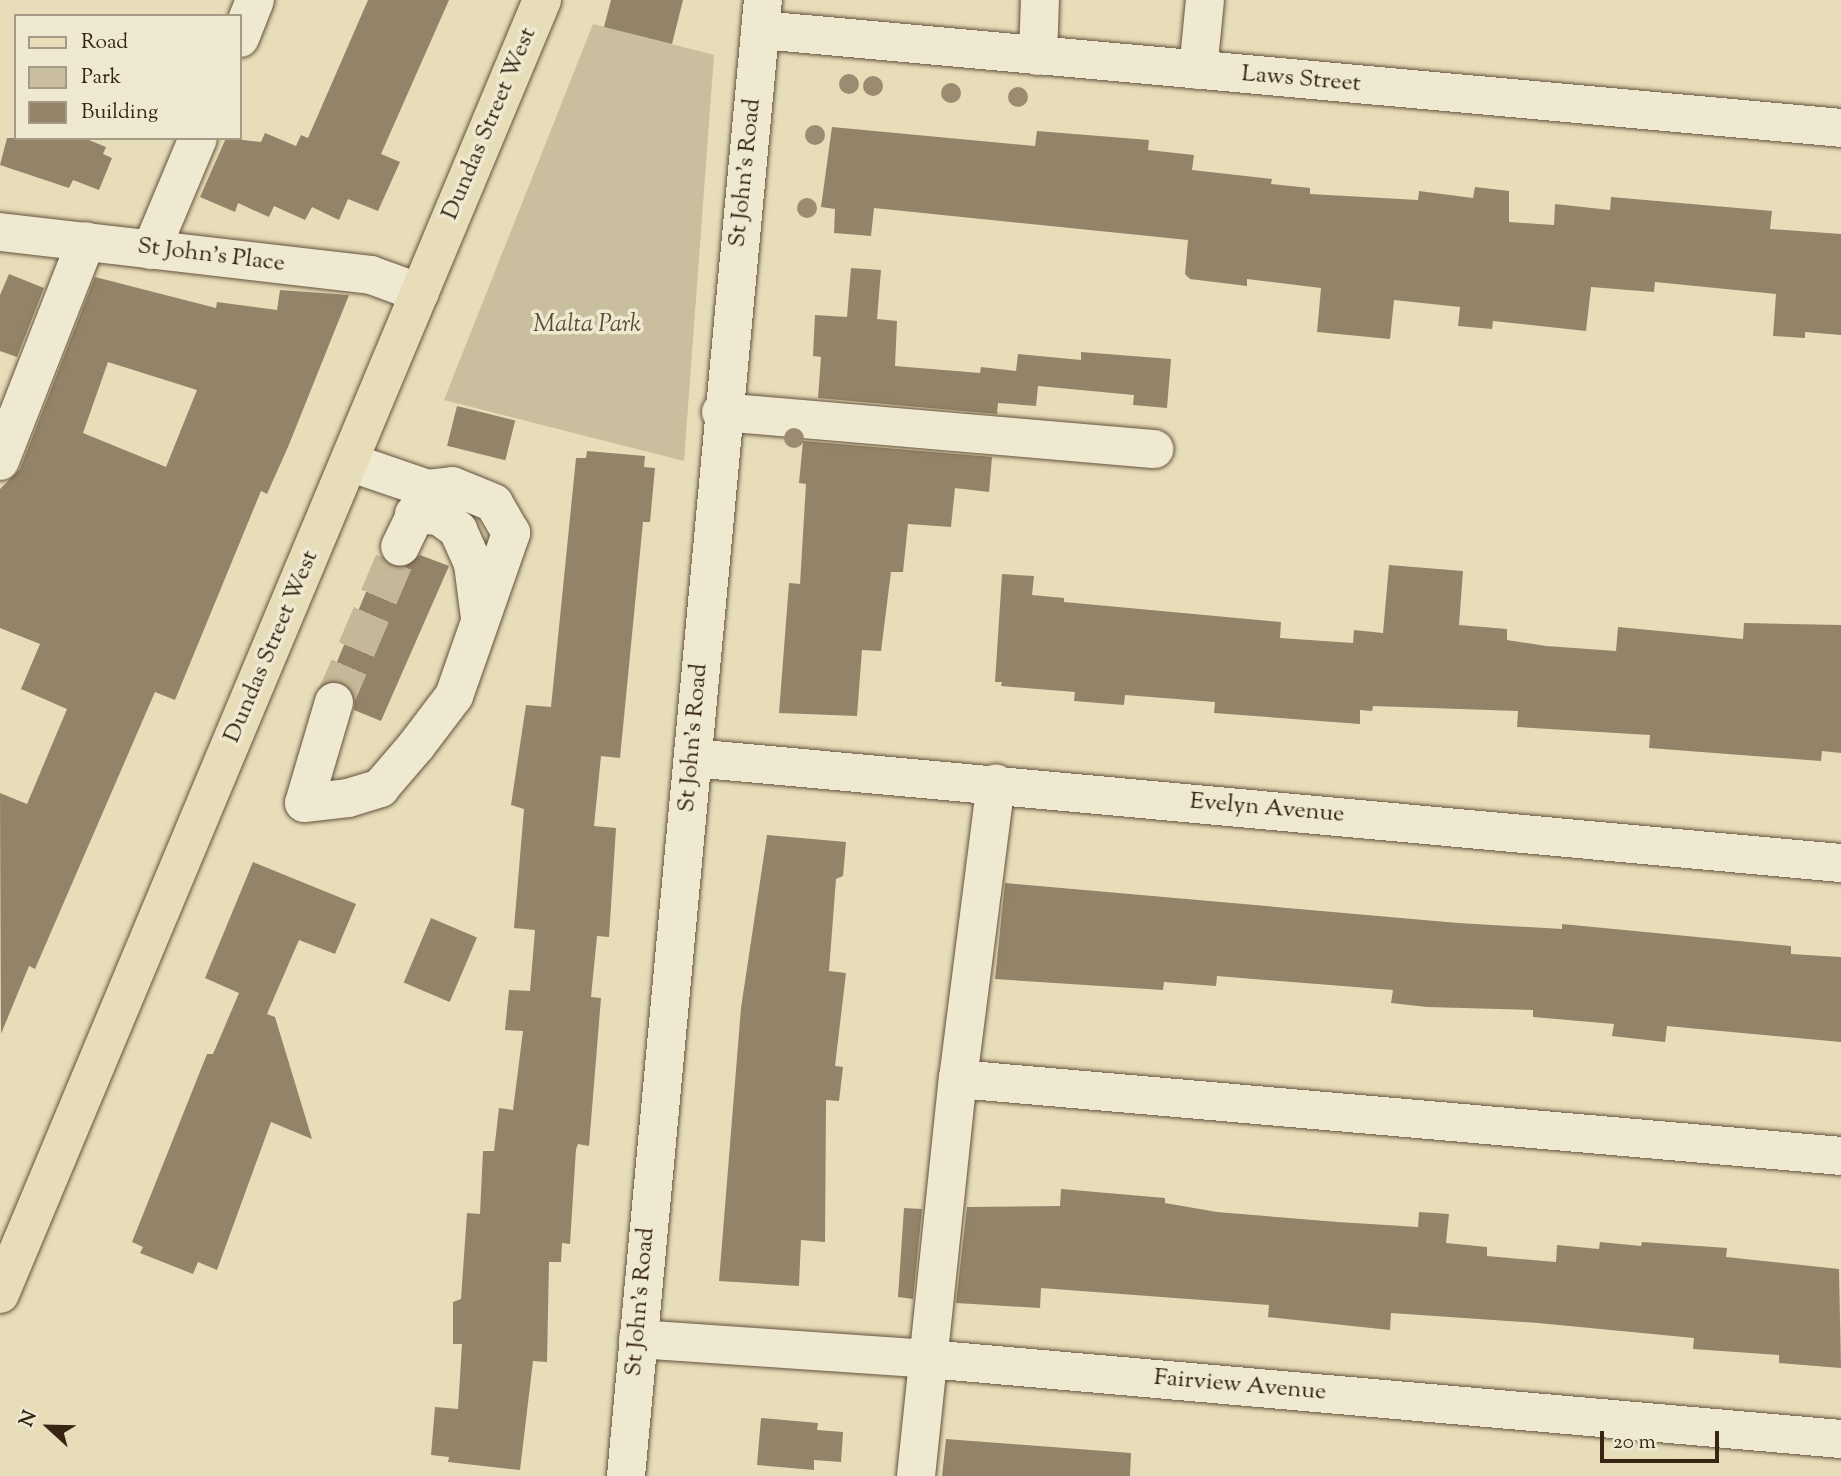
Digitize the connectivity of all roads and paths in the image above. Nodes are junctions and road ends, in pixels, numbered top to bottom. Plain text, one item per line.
1 (256, 0) edge
2 (542, 0) edge
3 (1040, 0) edge
4 (1205, 0) edge
5 (762, 15) edge
6 (242, 33) edge
7 (1038, 57) junction
8 (1198, 70) junction
9 (1841, 128) edge
10 (197, 140) edge
11 (0, 232) edge
12 (86, 240) junction
13 (151, 250) junction
14 (420, 293) junction
15 (721, 412) junction
16 (1154, 449) dead end
17 (0, 461) edge
18 (349, 462) junction
19 (334, 702) tunnel mouth
20 (692, 758) junction
21 (996, 783) junction
22 (1841, 863) edge
23 (958, 1079) junction
24 (1841, 1156) edge
25 (0, 1294) edge
26 (638, 1339) junction
27 (928, 1359) junction
28 (1841, 1439) edge
29 (626, 1476) edge
30 (916, 1476) edge

1 - 6 street
2 - 14 main road, Dundas Street West
3 - 7 street
4 - 8 street
5 - 7 street, Laws Street
5 - 15 street, St John's Road
7 - 8 street, Laws Street
8 - 9 street, Laws Street
10 - 13 street
11 - 12 street, St John's Place
12 - 13 street, St John's Place
12 - 17 street
13 - 14 street, St John's Place
14 - 18 main road, Dundas Street West
15 - 16 street
15 - 20 street, St John's Road
18 - 19 street
18 - 25 main road, Dundas Street West
20 - 21 street, Evelyn Avenue
20 - 26 street, St John's Road
21 - 22 street, Evelyn Avenue
21 - 23 street
23 - 24 street
23 - 27 street
26 - 27 street, Fairview Avenue
26 - 29 street, St John's Road
27 - 28 street, Fairview Avenue
27 - 30 street

